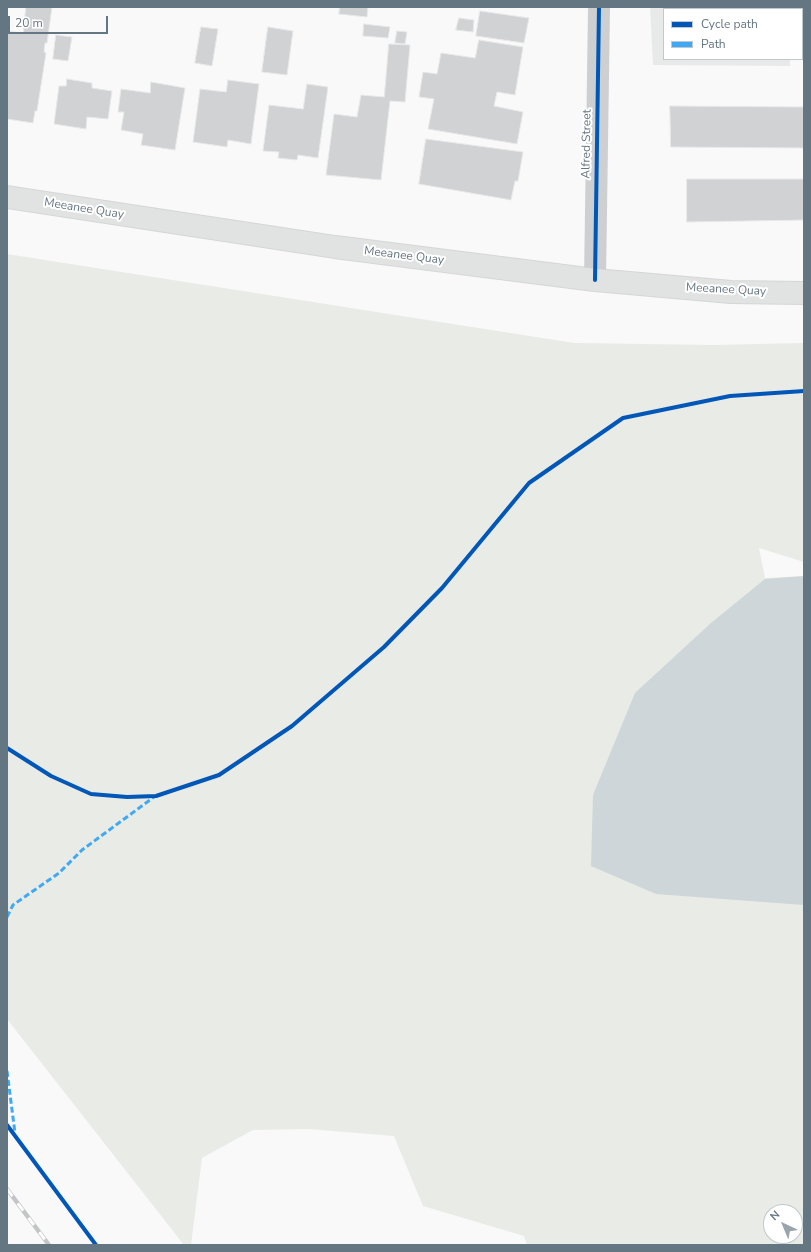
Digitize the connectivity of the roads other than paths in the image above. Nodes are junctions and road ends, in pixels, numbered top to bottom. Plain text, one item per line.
1 (599, 7) edge
2 (7, 197) edge
3 (595, 280) junction
4 (804, 293) edge

1 - 3 street, Alfred Street
2 - 3 main road, Meeanee Quay
3 - 4 main road, Meeanee Quay

